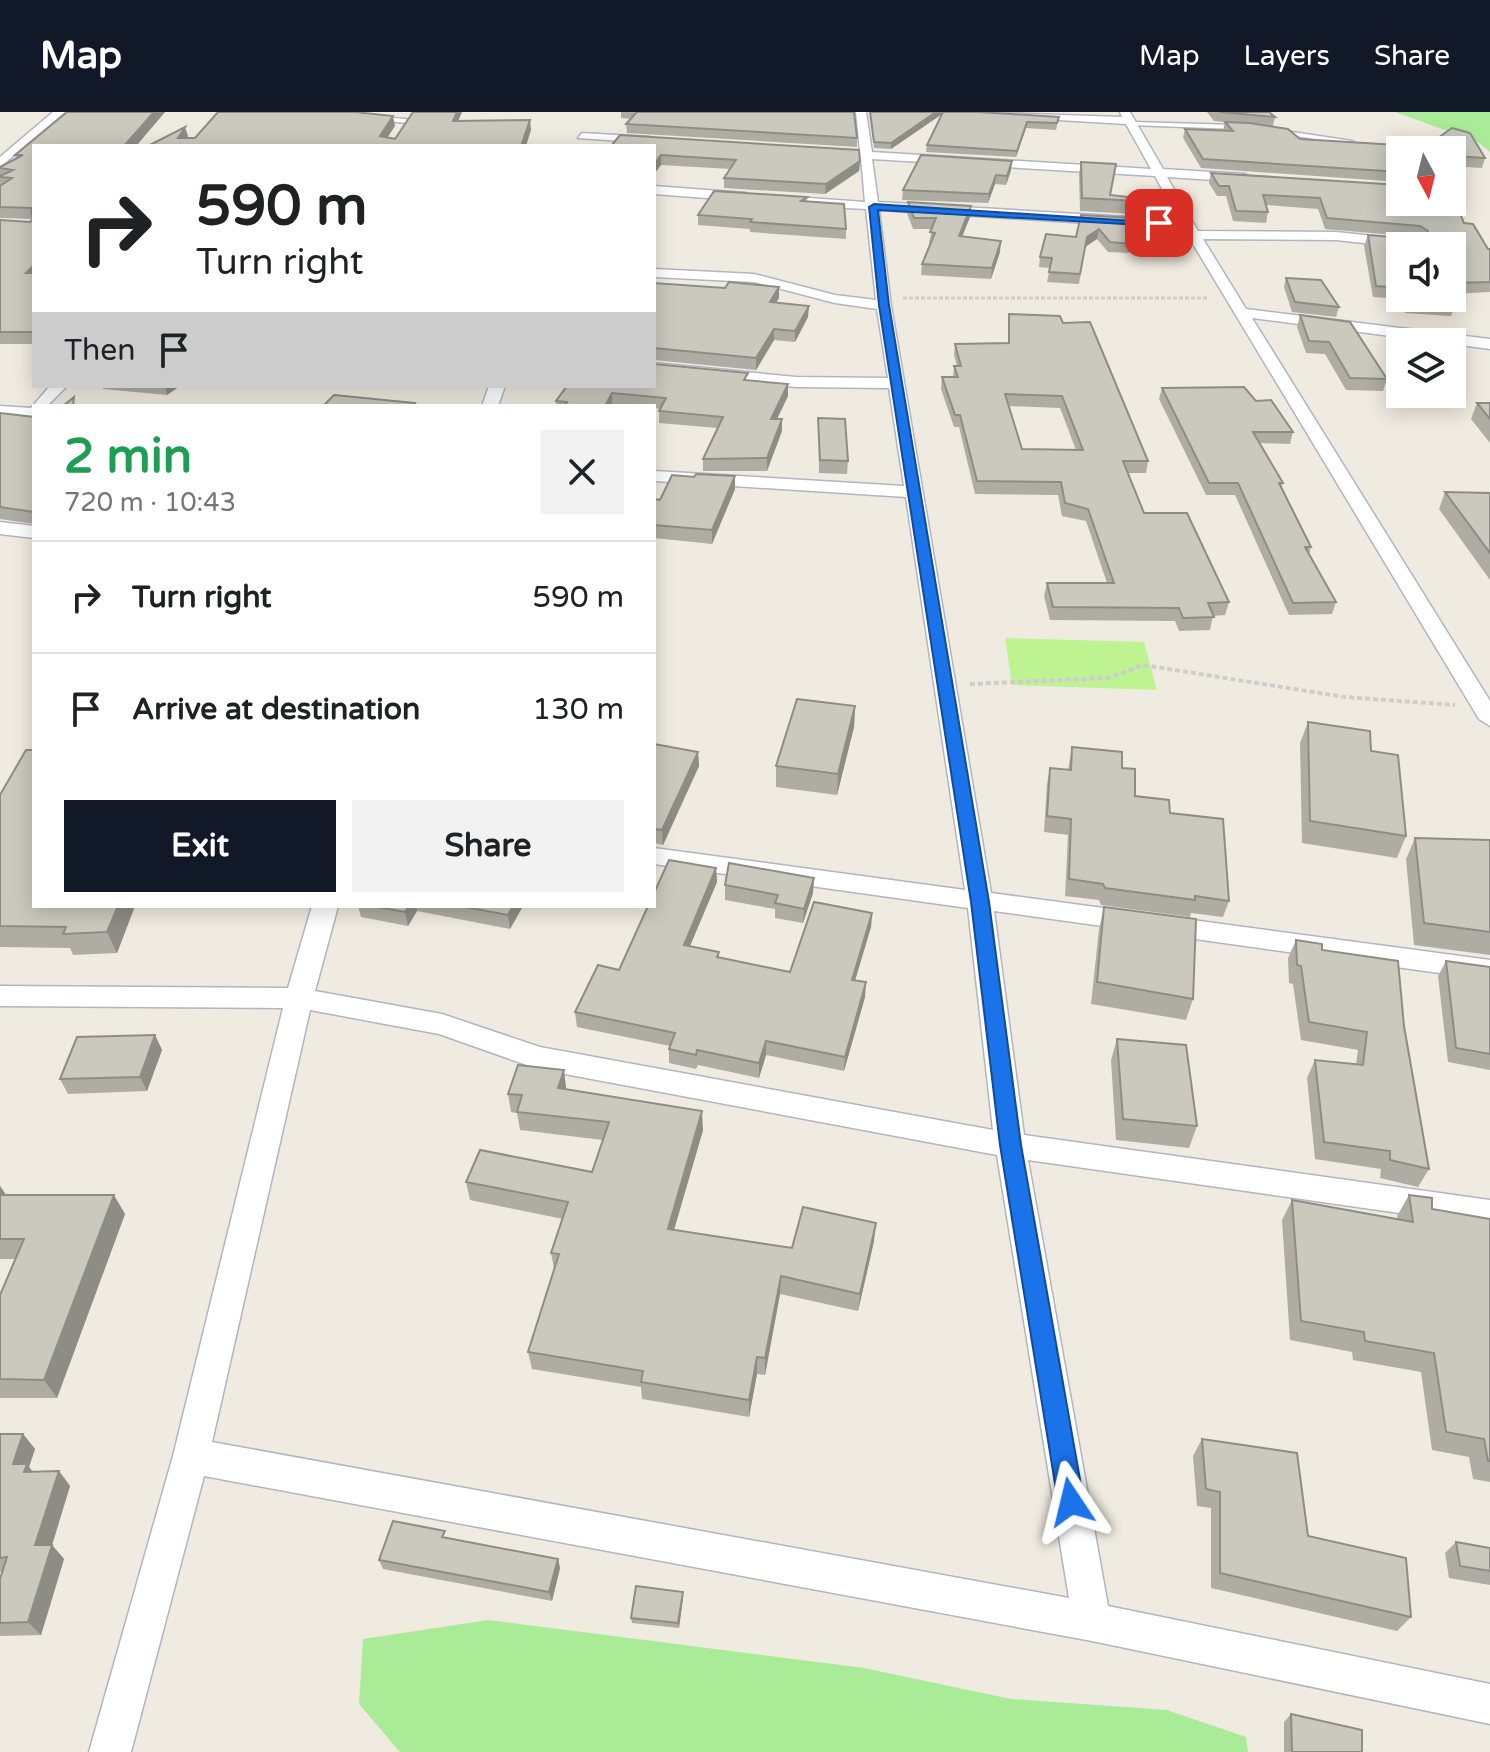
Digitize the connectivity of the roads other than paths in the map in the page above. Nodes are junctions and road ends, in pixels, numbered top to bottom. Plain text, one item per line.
1 (60, 112) edge
2 (294, 112) edge
3 (861, 112) edge
4 (971, 112) edge
5 (410, 116) edge
6 (1130, 119) edge
7 (586, 121) dead end
8 (1247, 127) edge
9 (1262, 129) edge
10 (399, 133) edge
11 (580, 141) edge
12 (661, 141) edge
13 (0, 144) edge
14 (1355, 144) edge
15 (28, 146) edge
16 (835, 152) edge
17 (867, 154) junction
18 (0, 163) edge
19 (1160, 173) junction
20 (1265, 179) edge
21 (656, 190) edge
22 (764, 198) edge
23 (795, 201) edge
24 (874, 207) junction
25 (1192, 230) junction
26 (1386, 241) edge
27 (656, 273) edge
28 (884, 302) junction
29 (1244, 313) junction
30 (1490, 344) edge
31 (656, 368) edge
32 (897, 383) junction
33 (57, 388) edge
34 (40, 404) edge
35 (32, 410) edge
36 (0, 411) edge
37 (656, 476) edge
38 (916, 492) junction
39 (0, 528) edge
40 (32, 532) edge
41 (1486, 713) edge
42 (656, 856) edge
43 (980, 902) junction
44 (324, 908) edge
45 (1490, 970) edge
46 (0, 996) edge
47 (299, 998) junction
48 (1010, 1145) junction
49 (1490, 1213) edge
50 (191, 1456) junction
51 (1092, 1622) junction
52 (1490, 1704) edge
53 (110, 1752) edge

1 - 15 street
2 - 5 street
3 - 17 street
4 - 6 street
5 - 10 street
6 - 8 lane
6 - 19 street
7 - 11 street
9 - 14 lane
11 - 12 street
13 - 15 street
15 - 18 street
16 - 17 street
17 - 19 street
17 - 24 street
19 - 20 street
19 - 25 street
21 - 22 street
23 - 24 street
24 - 25 street
24 - 28 street
25 - 26 street
25 - 29 street
27 - 28 street
28 - 32 street
29 - 30 street
29 - 41 street
31 - 32 street
32 - 38 street
33 - 34 street
35 - 36 street
37 - 38 street
38 - 43 street
39 - 40 street
42 - 43 street
43 - 45 street
43 - 48 street
44 - 47 street
46 - 47 street
47 - 48 street
47 - 50 street
48 - 49 street
48 - 51 street
50 - 51 street
50 - 53 street
51 - 52 street

